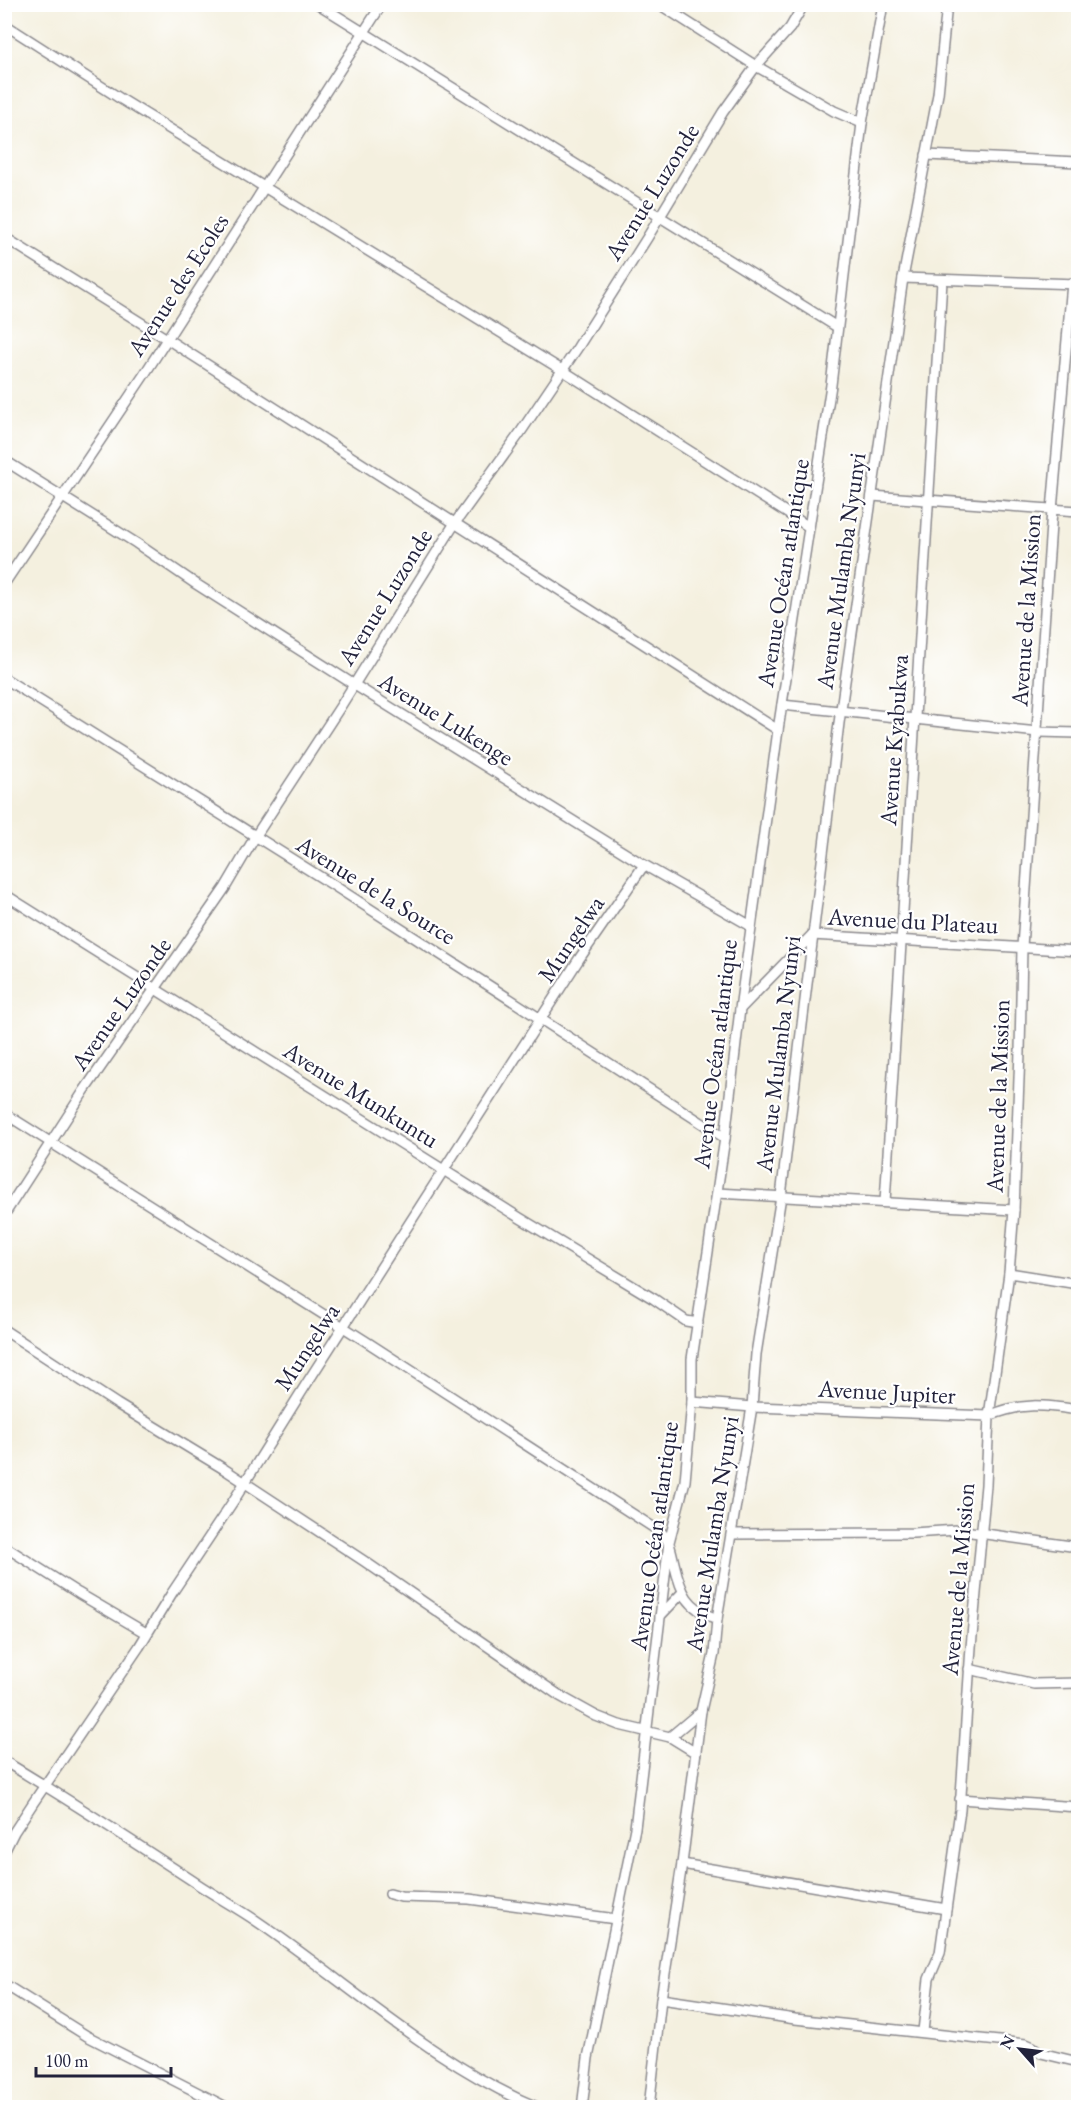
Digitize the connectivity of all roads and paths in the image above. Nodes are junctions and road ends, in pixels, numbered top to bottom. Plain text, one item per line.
1 (318, 4) edge
2 (382, 4) edge
3 (659, 4) edge
4 (804, 4) edge
5 (883, 4) edge
6 (947, 4) edge
7 (4, 24) edge
8 (364, 33) junction
9 (756, 66) junction
10 (862, 123) junction
11 (926, 155) junction
12 (1078, 162) edge
13 (264, 186) junction
14 (659, 216) junction
15 (4, 237) edge
16 (903, 278) junction
17 (942, 280) junction
18 (1075, 284) edge
19 (837, 327) junction
20 (167, 339) junction
21 (562, 370) junction
22 (4, 460) edge
23 (64, 496) junction
24 (872, 496) junction
25 (929, 500) junction
26 (1052, 510) junction
27 (1078, 511) edge
28 (454, 524) junction
29 (809, 527) junction
30 (4, 584) edge
31 (4, 678) edge
32 (353, 684) junction
33 (782, 705) junction
34 (841, 711) junction
35 (916, 720) junction
36 (778, 730) junction
37 (1038, 732) junction
38 (1078, 733) edge
39 (255, 837) junction
40 (644, 865) junction
41 (4, 894) edge
42 (751, 926) junction
43 (812, 935) junction
44 (900, 939) junction
45 (1022, 947) junction
46 (1078, 951) edge
47 (155, 988) junction
48 (740, 1009) junction
49 (541, 1020) junction
50 (4, 1113) edge
51 (725, 1138) junction
52 (51, 1143) junction
53 (444, 1171) junction
54 (717, 1193) junction
55 (781, 1196) junction
56 (885, 1202) junction
57 (1014, 1210) junction
58 (4, 1215) edge
59 (1009, 1273) junction
60 (1078, 1284) edge
61 (698, 1323) junction
62 (344, 1328) junction
63 (4, 1330) edge
64 (692, 1402) junction
65 (752, 1407) junction
66 (1078, 1410) edge
67 (989, 1416) junction
68 (244, 1483) junction
69 (981, 1533) junction
70 (732, 1534) junction
71 (669, 1542) junction
72 (4, 1546) edge
73 (1078, 1547) edge
74 (683, 1592) junction
75 (660, 1616) junction
76 (717, 1619) junction
77 (146, 1633) junction
78 (969, 1669) junction
79 (1078, 1683) edge
80 (701, 1711) junction
81 (648, 1733) junction
82 (670, 1737) junction
83 (696, 1752) junction
84 (4, 1761) edge
85 (45, 1785) junction
86 (960, 1799) junction
87 (1078, 1808) edge
88 (4, 1851) edge
89 (682, 1864) junction
90 (390, 1894) dead end
91 (946, 1908) junction
92 (616, 1920) junction
93 (4, 1984) edge
94 (661, 2000) junction
95 (923, 2031) junction
96 (1078, 2061) edge
97 (228, 2108) edge
98 (539, 2108) edge
99 (582, 2108) edge
100 (649, 2108) edge

1 - 8 street
2 - 8 street, Avenue des Ecoles
3 - 9 street
4 - 9 street, Avenue Luzonde
5 - 10 street, Avenue Océan atlantique
6 - 11 street, Avenue Mulamba Nyunyi
7 - 13 street
8 - 13 street, Avenue des Ecoles
8 - 14 street
9 - 10 street
9 - 14 street, Avenue Luzonde
10 - 19 street, Avenue Océan atlantique
11 - 12 street
11 - 16 street, Avenue Mulamba Nyunyi
13 - 20 street, Avenue des Ecoles
13 - 21 street
14 - 19 street
14 - 21 street, Avenue Luzonde
15 - 20 street
16 - 17 street
16 - 24 street, Avenue Mulamba Nyunyi
17 - 18 street
17 - 25 street, Avenue Kyabukwa
18 - 26 street, Avenue de la Mission
19 - 29 street, Avenue Océan atlantique
20 - 23 street, Avenue des Ecoles
20 - 28 street
21 - 28 street, Avenue Luzonde
21 - 29 street
22 - 23 street, Avenue Lukenge
23 - 30 street, Avenue des Ecoles
23 - 32 street, Avenue Lukenge
24 - 25 street
24 - 34 street, Avenue Mulamba Nyunyi
25 - 26 street
25 - 35 street, Avenue Kyabukwa
26 - 27 street
26 - 37 street, Avenue de la Mission
28 - 32 street, Avenue Luzonde
28 - 36 street
29 - 33 street, Avenue Océan atlantique
31 - 39 street, Avenue de la Source
32 - 39 street, Avenue Luzonde
32 - 40 street, Avenue Lukenge
33 - 34 street
33 - 36 street, Avenue Océan atlantique
34 - 35 street
34 - 43 street, Avenue Mulamba Nyunyi
35 - 37 street
35 - 44 street, Avenue Kyabukwa
36 - 42 street, Avenue Océan atlantique
37 - 38 street
37 - 45 street, Avenue de la Mission
39 - 47 street, Avenue Luzonde
39 - 49 street, Avenue de la Source
40 - 42 street, Avenue Lukenge
40 - 49 street, Mungelwa
41 - 47 street, Avenue Munkuntu
42 - 48 street, Avenue Océan atlantique
43 - 44 street, Avenue du Plateau
43 - 48 street, Avenue du Plateau
43 - 55 street, Avenue Mulamba Nyunyi
44 - 45 street, Avenue du Plateau
44 - 56 street, Avenue Kyabukwa
45 - 46 street, Avenue du Plateau
45 - 57 street, Avenue de la Mission
47 - 52 street, Avenue Luzonde
47 - 53 street, Avenue Munkuntu
48 - 51 street, Avenue Océan atlantique
49 - 51 street, Avenue de la Source
49 - 53 street, Mungelwa
50 - 52 street
51 - 54 street, Avenue Océan atlantique
52 - 58 street, Avenue Luzonde
52 - 62 street
53 - 61 street, Avenue Munkuntu
53 - 62 street, Mungelwa
54 - 55 street
54 - 61 street, Avenue Océan atlantique
55 - 56 street
55 - 65 street, Avenue Mulamba Nyunyi
56 - 57 street
57 - 59 street, Avenue de la Mission
59 - 60 street
59 - 67 street, Avenue de la Mission
61 - 64 street, Avenue Océan atlantique
62 - 68 street, Mungelwa
62 - 71 street
63 - 68 street
64 - 65 street, Avenue Jupiter
64 - 71 street, Avenue Océan atlantique
65 - 67 street, Avenue Jupiter
65 - 70 street, Avenue Mulamba Nyunyi
66 - 67 street, Avenue Jupiter
67 - 69 street, Avenue de la Mission
68 - 77 street, Mungelwa
68 - 81 street
69 - 70 street
69 - 73 street
69 - 78 street, Avenue de la Mission
70 - 76 street, Avenue Mulamba Nyunyi
71 - 74 street
71 - 75 street, Avenue Océan atlantique
72 - 77 street
74 - 75 street
74 - 76 street
75 - 81 street, Avenue Océan atlantique
76 - 80 street, Avenue Mulamba Nyunyi
77 - 85 street, Mungelwa
78 - 79 street
78 - 86 street, Avenue de la Mission
80 - 82 street
80 - 83 street, Avenue Mulamba Nyunyi
81 - 82 street
81 - 92 street, Avenue Océan atlantique
82 - 83 street
83 - 89 street, Avenue Mulamba Nyunyi
84 - 85 street
85 - 88 street, Mungelwa
85 - 98 street
86 - 87 street
86 - 91 street, Avenue de la Mission
89 - 91 street
89 - 94 street, Avenue Mulamba Nyunyi
90 - 92 street
91 - 95 street, Avenue de la Mission
92 - 99 street, Avenue Océan atlantique
93 - 97 street
94 - 95 street
94 - 100 street, Avenue Mulamba Nyunyi
95 - 96 street

